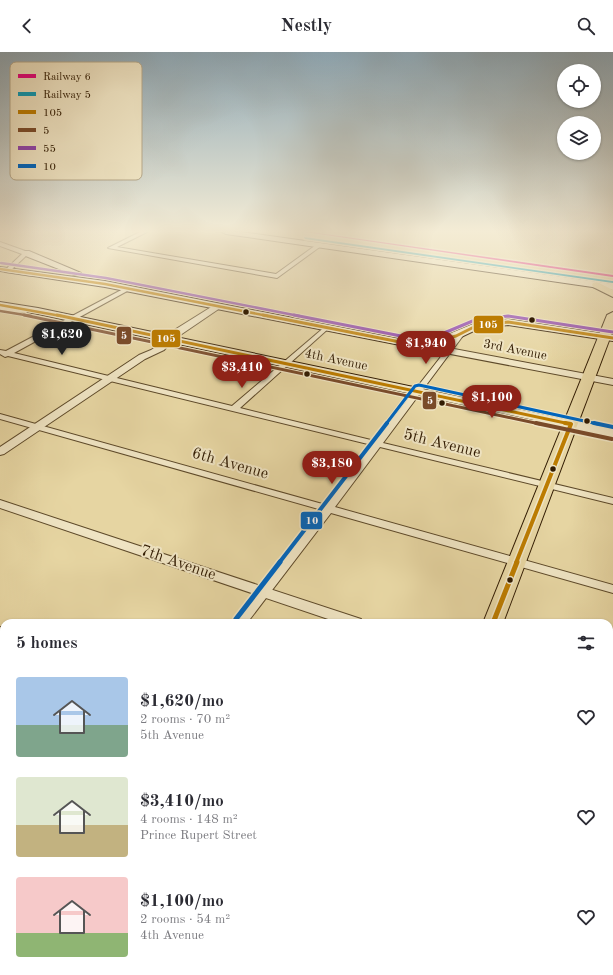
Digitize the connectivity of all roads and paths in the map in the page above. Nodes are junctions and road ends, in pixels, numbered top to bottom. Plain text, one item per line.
1 (44, 275) edge
2 (86, 275) edge
3 (526, 275) edge
4 (105, 284) junction
5 (597, 285) junction
6 (613, 287) edge
7 (127, 288) junction
8 (613, 294) edge
9 (0, 305) edge
10 (219, 306) junction
11 (0, 309) edge
12 (54, 314) junction
13 (613, 315) edge
14 (72, 318) junction
15 (327, 328) junction
16 (464, 332) junction
17 (609, 337) edge
18 (170, 338) junction
19 (400, 342) junction
20 (449, 350) junction
21 (0, 352) edge
22 (8, 353) junction
23 (0, 357) edge
24 (286, 363) junction
25 (590, 377) junction
26 (111, 378) junction
27 (613, 382) edge
28 (418, 391) junction
29 (235, 408) junction
30 (0, 416) edge
31 (571, 424) junction
32 (38, 427) junction
33 (613, 433) edge
34 (378, 443) junction
35 (0, 452) edge
36 (547, 485) junction
37 (613, 501) edge
38 (0, 504) edge
39 (328, 508) junction
40 (517, 562) junction
41 (613, 589) edge
42 (264, 592) junction
43 (244, 619) edge
44 (344, 619) edge
45 (495, 619) edge

1 - 4 main road
2 - 4 main road
3 - 5 main road
4 - 7 main road, 3rd Avenue
5 - 6 main road
5 - 8 highway
7 - 10 main road, 3rd Avenue
7 - 14 street
9 - 12 main road, 4th Avenue
10 - 15 main road, 3rd Avenue
10 - 18 street
11 - 12 street, 4th Avenue
12 - 14 main road, 4th Avenue
13 - 17 highway
14 - 18 main road, 4th Avenue
14 - 22 street
15 - 19 main road, 3rd Avenue
15 - 24 street
16 - 17 main road
16 - 19 main road
16 - 20 street
17 - 25 highway
18 - 24 main road, 4th Avenue
18 - 26 street
19 - 20 street, 3rd Avenue
20 - 25 street, 3rd Avenue
20 - 28 street
21 - 22 street, 5th Avenue
22 - 23 street
22 - 26 street, 5th Avenue
24 - 28 main road, 4th Avenue
24 - 29 street
25 - 27 street, 3rd Avenue
25 - 31 highway
26 - 29 street, 5th Avenue
26 - 32 street
28 - 31 main road, 4th Avenue
28 - 34 street
29 - 34 street, 5th Avenue
30 - 32 street, 6th Avenue
31 - 33 main road, 4th Avenue
31 - 36 highway
32 - 35 street
32 - 39 street, 6th Avenue
34 - 36 street, 5th Avenue
34 - 39 street
36 - 37 street, 5th Avenue
36 - 40 highway
38 - 42 street, 7th Avenue
39 - 40 street, 6th Avenue
39 - 42 street
40 - 41 street, 6th Avenue
40 - 45 highway
42 - 43 street
42 - 44 street, 7th Avenue

